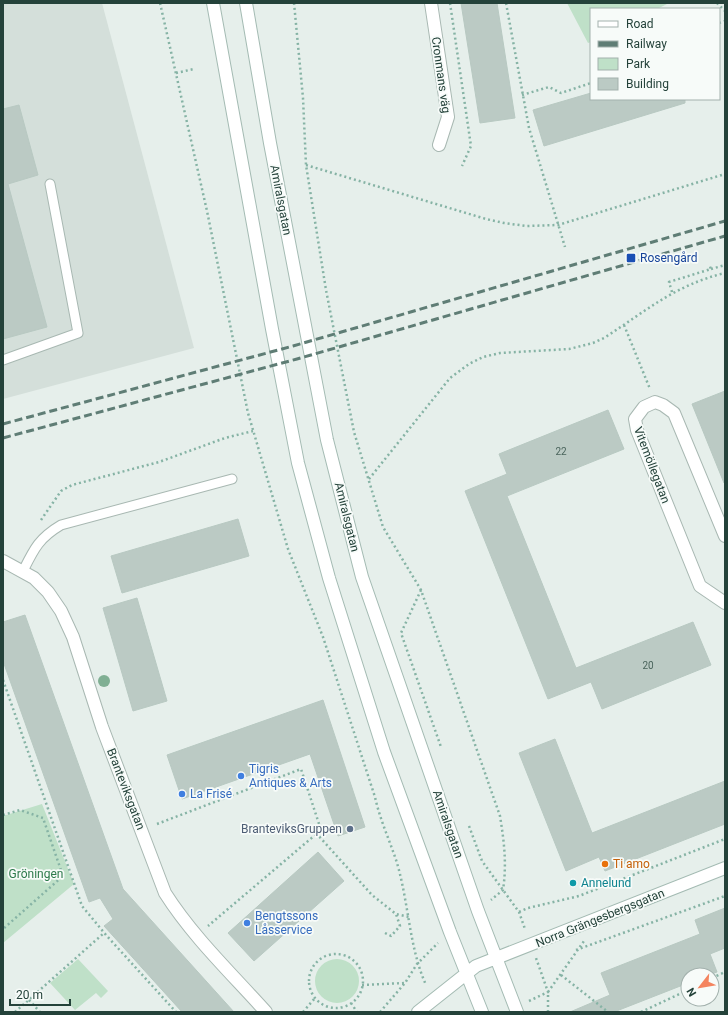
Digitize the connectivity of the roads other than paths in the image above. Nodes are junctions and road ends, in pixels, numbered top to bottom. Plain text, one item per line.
1 (213, 3) edge
2 (246, 3) edge
3 (431, 3) edge
4 (439, 145) dead end
5 (50, 184) dead end
6 (3, 360) edge
7 (232, 479) dead end
8 (725, 536) edge
9 (3, 561) edge
10 (23, 571) junction
11 (725, 603) edge
12 (725, 868) edge
13 (496, 958) junction
14 (471, 969) junction
15 (516, 1010) edge
16 (266, 1012) edge
17 (418, 1012) edge
18 (482, 1012) edge

1 - 14 main road
2 - 13 main road, Amiralsgatan
3 - 4 main road, Cronmans väg
5 - 6 lane
7 - 10 lane
8 - 11 main road, Vitemöllegatan
9 - 10 main road, Branteviksgatan
10 - 16 main road, Branteviksgatan
12 - 13 main road, Norra Grängesbergsgatan
13 - 14 main road, Norra Grängesbergsgatan
13 - 15 main road, Amiralsgatan
14 - 17 main road, Norra Grängesbergsgatan
14 - 18 main road

